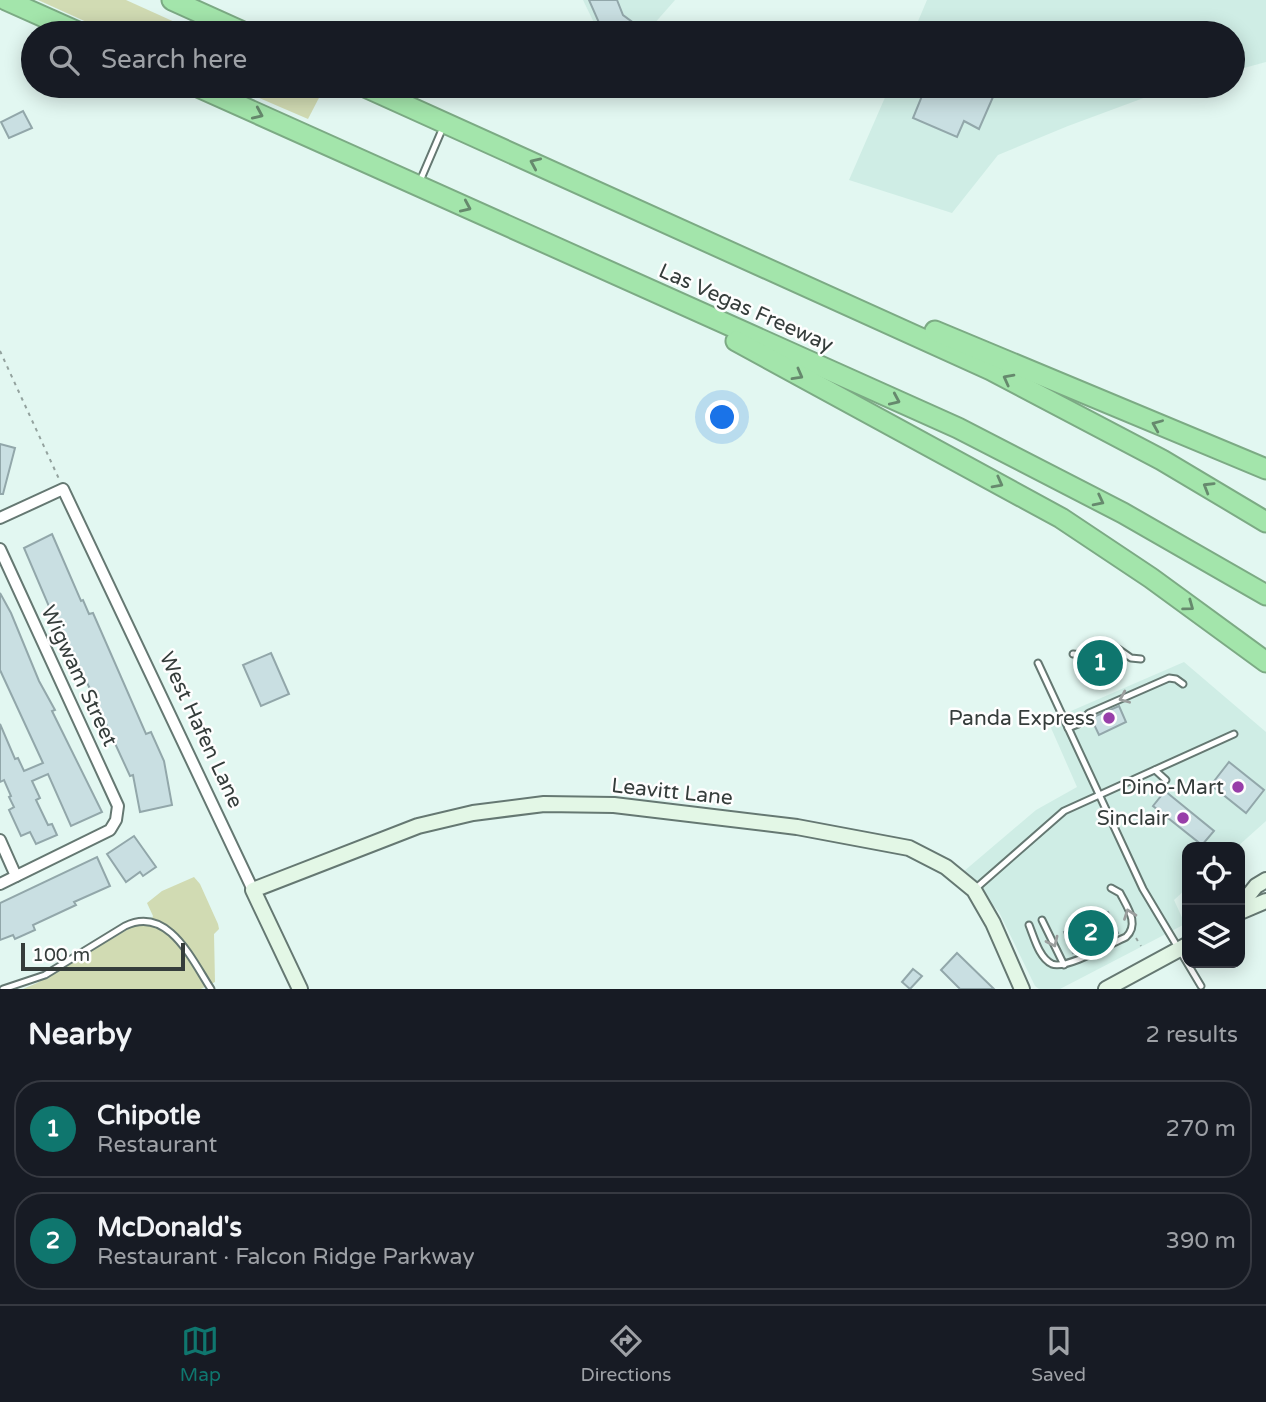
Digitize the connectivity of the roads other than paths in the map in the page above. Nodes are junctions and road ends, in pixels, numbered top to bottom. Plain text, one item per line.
1 (6, 0) edge
2 (172, 0) edge
3 (53, 21) edge
4 (219, 21) edge
5 (223, 98) edge
6 (390, 98) edge
7 (445, 122) junction
8 (418, 186) junction
9 (598, 191) junction
10 (609, 272) junction
11 (1266, 469) edge
12 (0, 518) edge
13 (1266, 522) edge
14 (0, 549) edge
15 (1266, 595) edge
16 (1073, 654) dead end
17 (1141, 659) dead end
18 (1266, 662) edge
19 (1038, 663) dead end
20 (1182, 684) dead end
21 (1069, 728) junction
22 (1234, 734) dead end
23 (1155, 770) junction
24 (1166, 780) dead end
25 (1100, 795) junction
26 (0, 840) edge
27 (16, 876) junction
28 (1266, 880) edge
29 (0, 884) edge
30 (1111, 888) dead end
31 (253, 890) junction
32 (974, 890) junction
33 (1266, 901) edge
34 (1241, 905) edge
35 (1245, 910) edge
36 (1042, 919) dead end
37 (1029, 926) dead end
38 (1182, 947) edge
39 (1182, 949) edge
40 (1064, 965) junction
41 (1192, 968) edge
42 (1201, 986) dead end
43 (3, 989) edge
44 (211, 989) edge
45 (300, 989) edge
46 (1022, 989) edge
47 (1106, 989) edge

1 - 3 highway
2 - 4 highway
5 -> 8 highway, Las Vegas Freeway
6 - 7 highway
7 - 8 lane
9 -> 7 highway
8 -> 10 highway, Las Vegas Freeway
11 -> 9 highway
13 -> 9 highway
10 -> 15 highway, Las Vegas Freeway
10 -> 18 highway
12 - 31 street, West Hafen Lane
14 - 27 street, Wigwam Street
16 - 17 lane
19 - 21 lane
20 -> 21 lane
21 - 25 lane
22 - 23 lane
23 - 24 lane
23 - 25 lane
25 - 32 lane
25 - 38 lane
26 - 27 street
27 - 29 street
28 - 34 main road
40 -> 30 lane
31 - 32 main road, Leavitt Lane
31 - 45 main road, West Hafen Lane
32 - 46 main road, Leavitt Lane
33 - 35 main road
36 -> 40 lane
37 - 40 lane
39 - 47 main road
41 - 42 lane
43 - 44 lane

